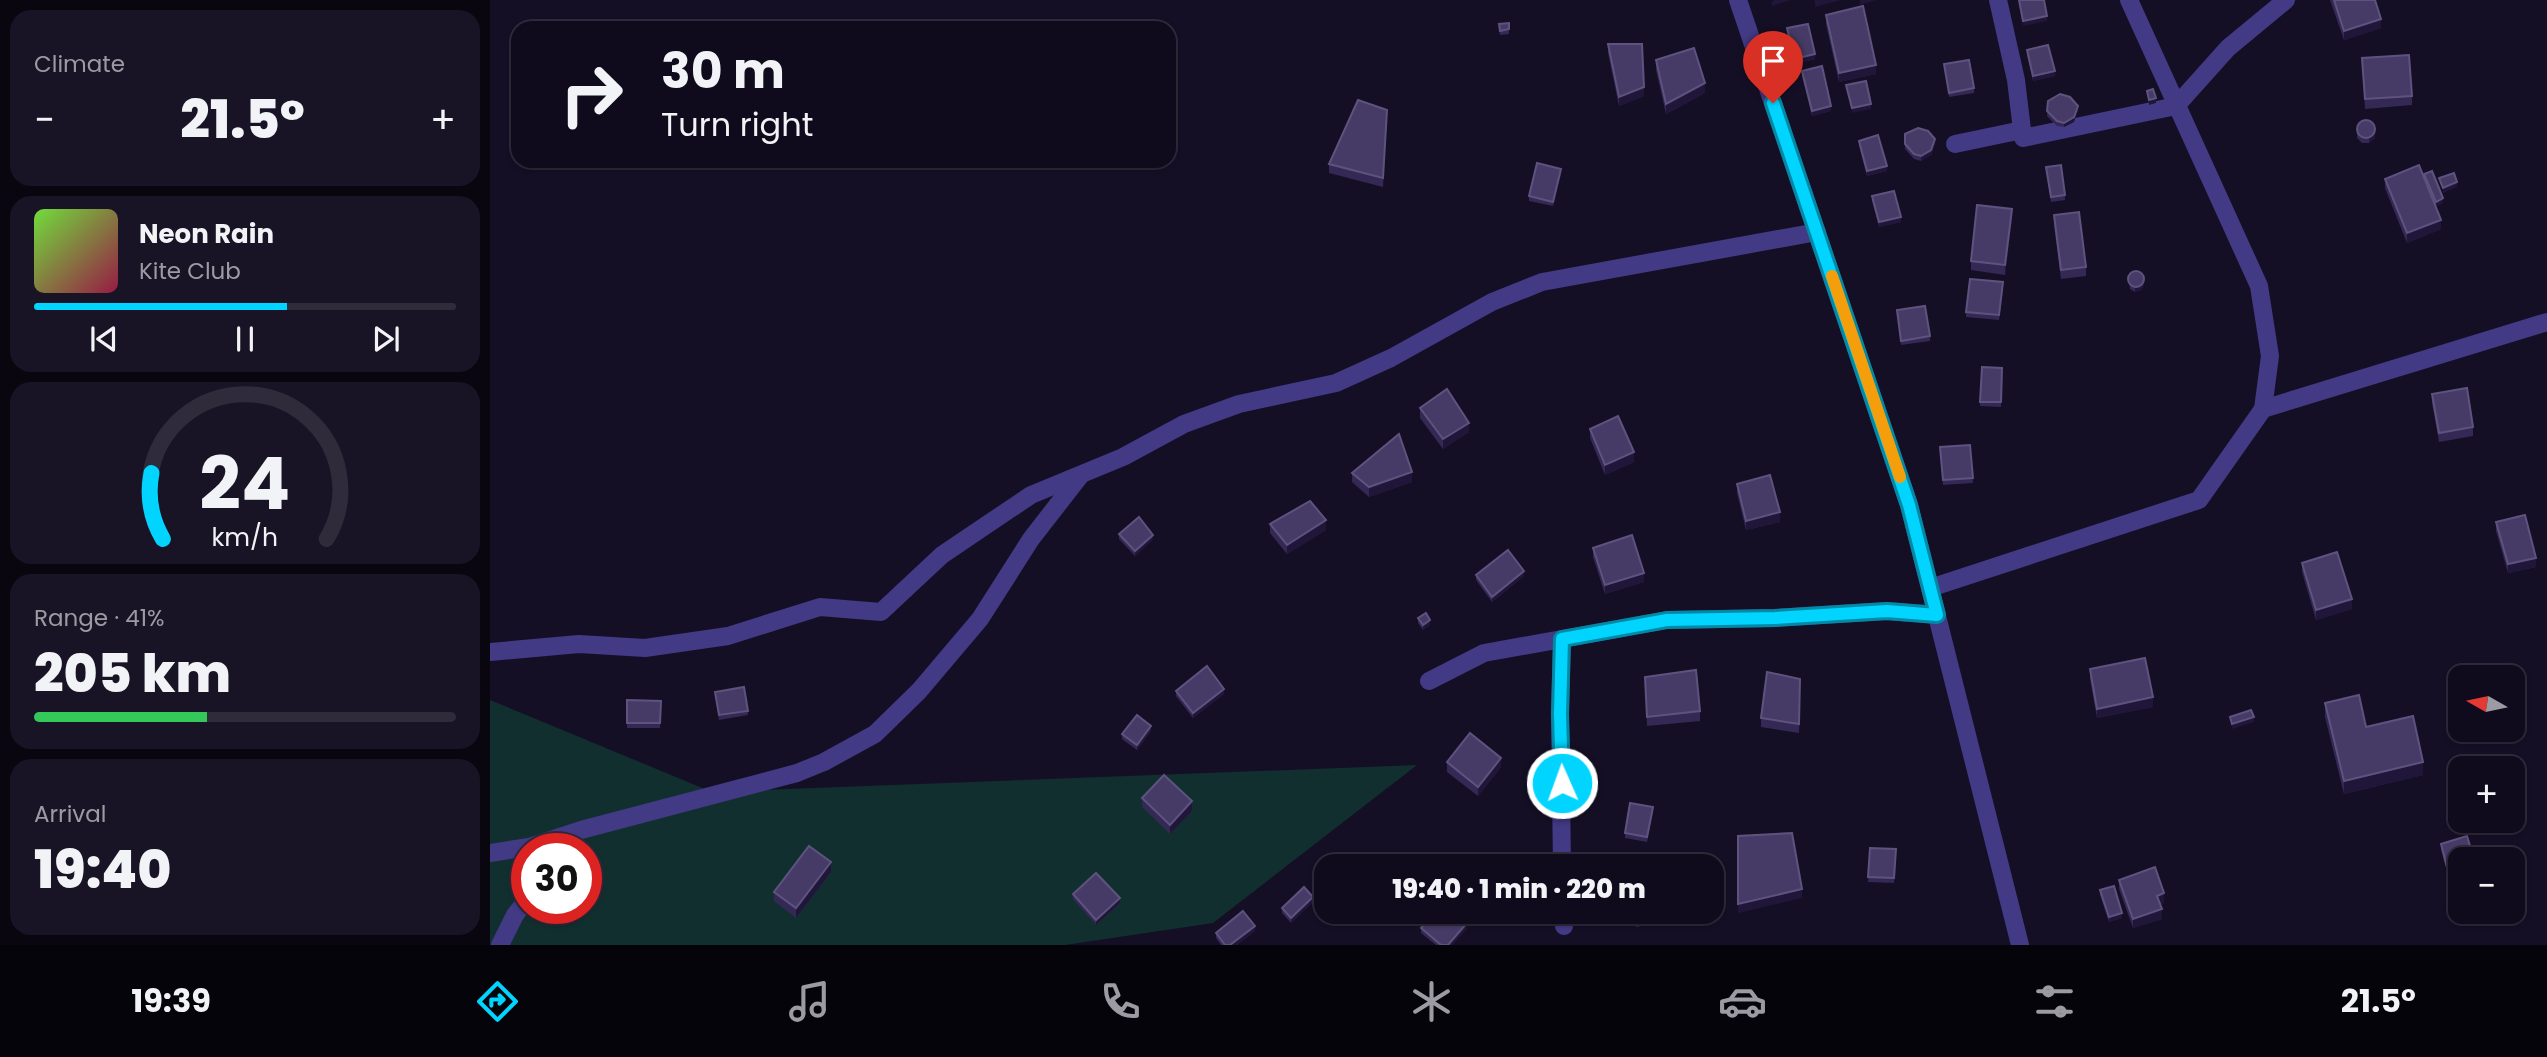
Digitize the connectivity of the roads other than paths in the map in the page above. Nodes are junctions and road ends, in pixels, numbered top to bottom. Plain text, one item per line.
1 (1738, 0) edge
2 (1998, 0) edge
3 (2129, 0) edge
4 (2286, 0) edge
5 (2176, 106) junction
6 (2022, 130) junction
7 (1955, 144) dead end
8 (1817, 232) junction
9 (2547, 322) edge
10 (2263, 409) junction
11 (1083, 474) junction
12 (1930, 588) junction
13 (1937, 615) junction
14 (1562, 639) junction
15 (490, 652) edge
16 (1429, 681) dead end
17 (581, 830) junction
18 (579, 833) edge
19 (490, 853) edge
20 (1562, 854) edge
21 (511, 923) edge
22 (500, 945) edge
23 (2020, 945) edge

1 - 8 street
2 - 6 street
3 - 5 street
4 - 5 street
5 - 6 street
5 - 10 street
6 - 7 street
8 - 11 street
8 - 12 street
9 - 10 street
10 - 12 street
11 - 15 street
11 - 17 street
12 - 13 street
13 - 14 street
13 - 23 street
14 - 16 street
14 - 20 street
17 - 18 street
17 - 19 street
21 - 22 street

